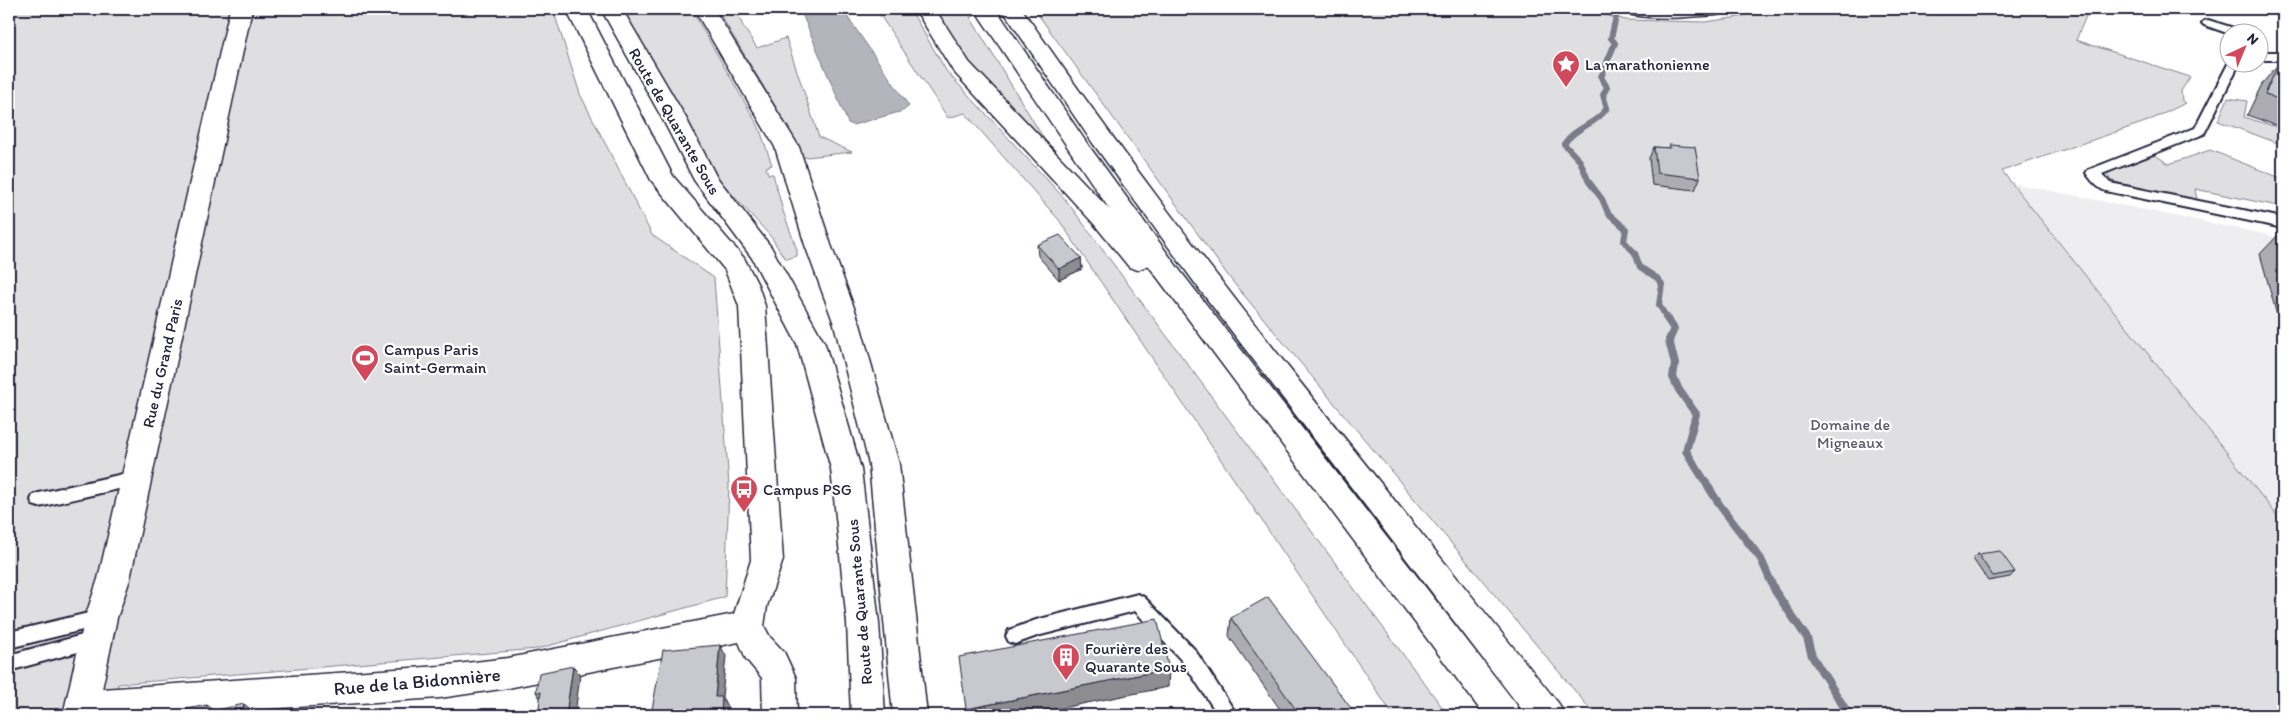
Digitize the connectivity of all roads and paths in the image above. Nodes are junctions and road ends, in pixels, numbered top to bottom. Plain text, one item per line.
1 (241, 9) edge
2 (577, 9) edge
3 (611, 9) edge
4 (704, 9) edge
5 (925, 9) edge
6 (1631, 9) edge
7 (1716, 9) edge
8 (1000, 11) edge
9 (2208, 23) dead end
10 (2220, 27) edge
11 (2270, 54) edge
12 (2283, 56) edge
13 (2229, 72) edge
14 (2283, 223) edge
15 (1280, 423) junction
16 (136, 478) junction
17 (39, 500) dead end
18 (748, 626) junction
19 (99, 628) junction
20 (1015, 636) dead end
21 (9, 640) edge
22 (9, 663) edge
23 (81, 711) edge
24 (780, 715) edge
25 (868, 715) edge
26 (910, 715) edge
27 (1228, 715) edge
28 (1504, 715) edge
29 (1547, 715) edge

1 - 16 main road, Rue du Grand Paris
2 - 18 main road
3 - 25 main road, Route de Quarante Sous
4 - 26 main road
5 - 15 main road
6 - 7 main road
8 - 15 main road
8 - 29 main road
9 - 10 lane
11 - 12 lane
13 - 14 lane
15 - 28 main road
16 - 17 lane
16 - 19 main road, Rue du Grand Paris
18 - 23 main road, Rue de la Bidonnière
18 - 24 main road
19 - 21 lane
19 - 22 lane
19 - 23 main road, Rue du Grand Paris
20 - 27 lane

